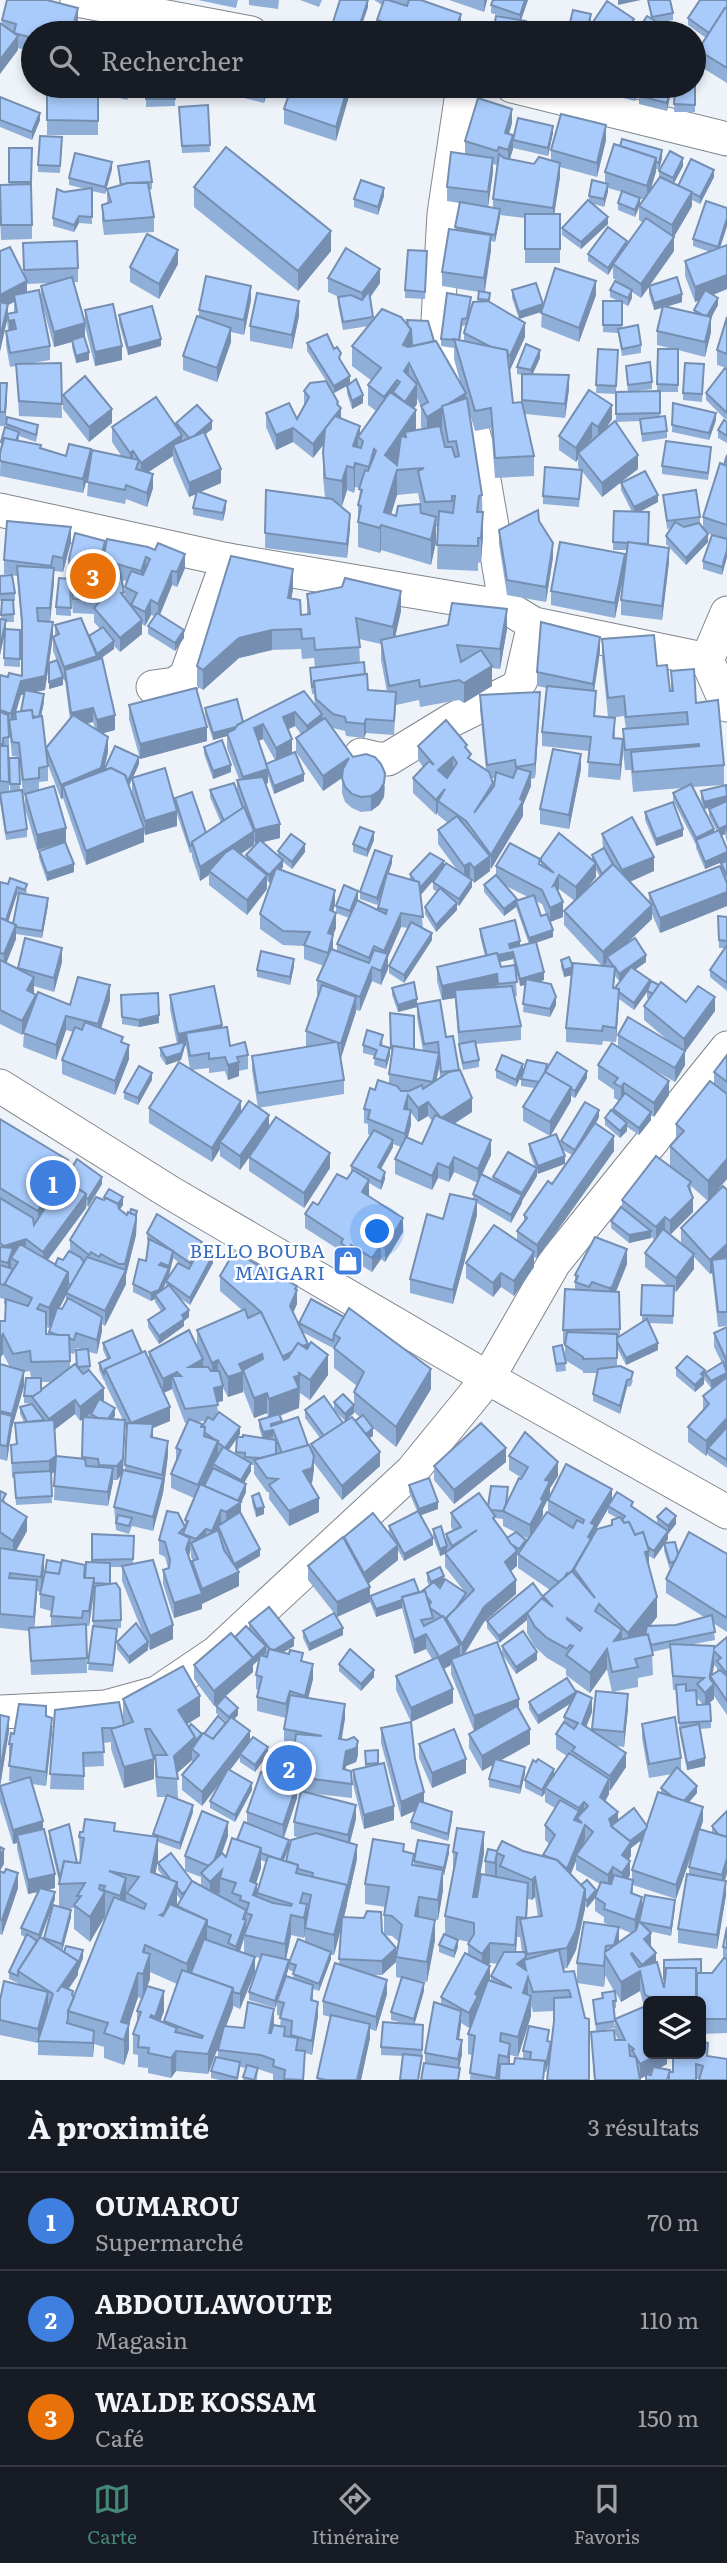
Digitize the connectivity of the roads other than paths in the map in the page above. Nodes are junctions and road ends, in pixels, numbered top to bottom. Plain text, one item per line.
1 (77, 0) edge
2 (188, 21) edge
3 (461, 98) edge
4 (561, 98) edge
5 (727, 139) edge
6 (0, 510) edge
7 (228, 560) junction
8 (506, 607) junction
9 (727, 613) edge
10 (534, 624) junction
11 (707, 660) junction
12 (152, 687) dead end
13 (727, 705) edge
14 (361, 755) edge
15 (727, 1048) edge
16 (0, 1086) edge
17 (488, 1378) junction
18 (727, 1512) edge
19 (0, 1712) edge

1 - 2 street
3 - 8 street
4 - 5 street
6 - 7 street
7 - 8 street
7 - 12 street
8 - 10 street
9 - 11 street
10 - 11 street
10 - 14 street
11 - 13 street
15 - 17 street
16 - 17 street
17 - 18 street
17 - 19 street

